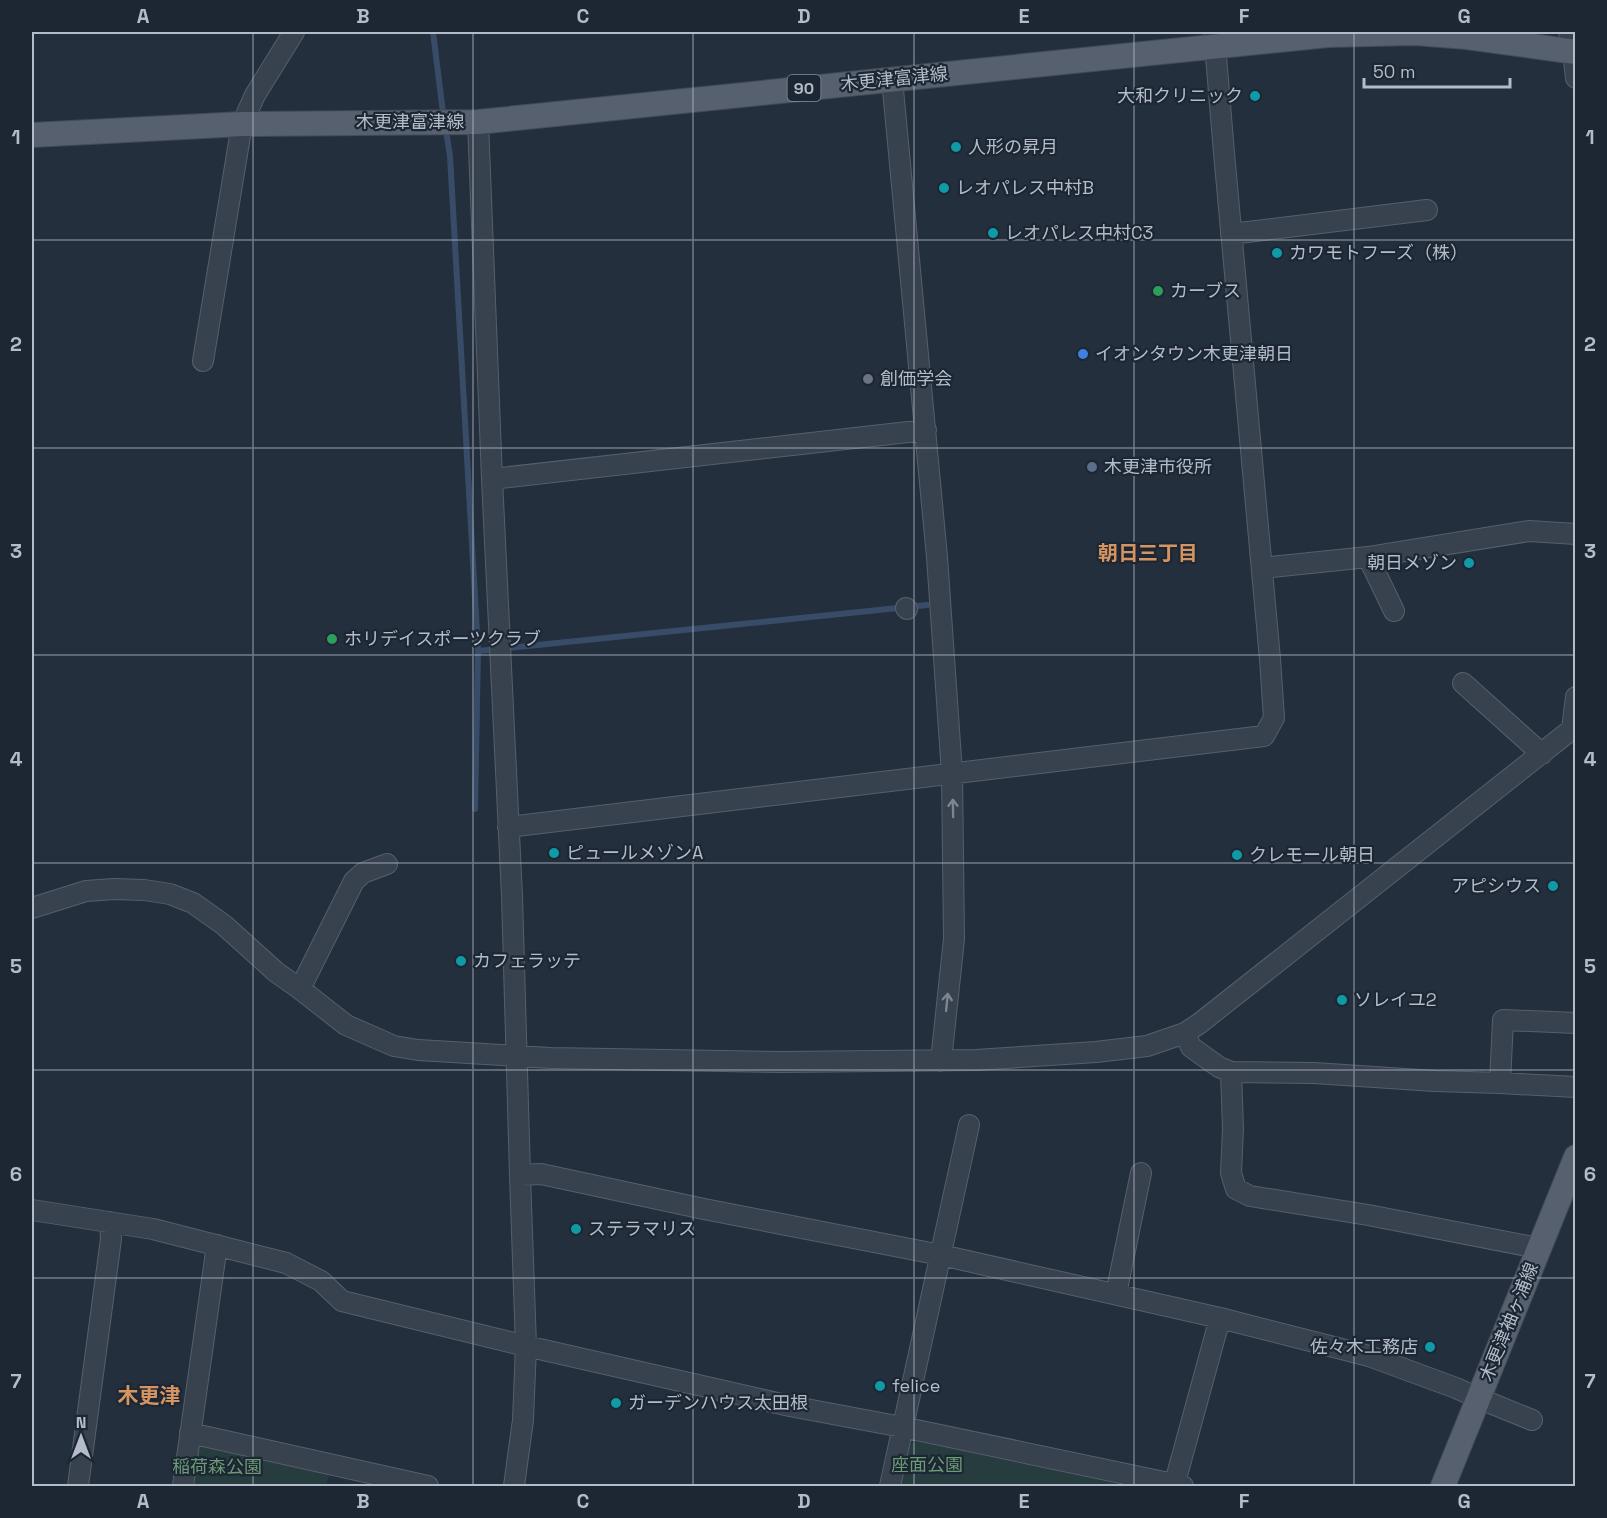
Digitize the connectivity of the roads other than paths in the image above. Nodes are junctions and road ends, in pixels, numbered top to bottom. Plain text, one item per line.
1 (294, 32) edge
2 (1215, 39) edge
3 (1572, 45) edge
4 (1575, 78) edge
5 (892, 79) junction
6 (478, 122) junction
7 (242, 124) junction
8 (32, 135) edge
9 (1427, 210) dead end
10 (1231, 234) junction
11 (202, 361) dead end
12 (926, 430) junction
13 (492, 479) junction
14 (1575, 534) edge
15 (1368, 557) junction
16 (1262, 568) junction
17 (1394, 611) dead end
18 (1463, 683) dead end
19 (1575, 697) edge
20 (1574, 727) edge
21 (1542, 754) junction
22 (952, 773) junction
23 (508, 827) junction
24 (387, 864) dead end
25 (32, 908) edge
26 (300, 989) junction
27 (1575, 1023) edge
28 (1185, 1033) junction
29 (517, 1056) junction
30 (941, 1060) junction
31 (1231, 1072) junction
32 (1500, 1083) junction
33 (1575, 1087) edge
34 (969, 1125) dead end
35 (1575, 1157) edge
36 (1141, 1173) dead end
37 (520, 1175) junction
38 (32, 1210) edge
39 (110, 1222) junction
40 (217, 1245) junction
41 (1538, 1248) junction
42 (941, 1256) junction
43 (1116, 1294) junction
44 (1220, 1318) junction
45 (526, 1346) junction
46 (1478, 1398) junction
47 (1532, 1420) dead end
48 (902, 1427) junction
49 (190, 1433) junction
50 (78, 1486) edge
51 (183, 1486) edge
52 (428, 1486) edge
53 (514, 1486) edge
54 (890, 1486) edge
55 (1177, 1486) edge
56 (1443, 1486) edge

1 - 7 street
2 - 3 main road, 木更津富津線 / 90
2 - 5 main road, 木更津富津線 / 90
2 - 10 street
3 - 4 street
5 - 6 main road, 木更津富津線 / 90
5 - 12 street
6 - 7 main road, 木更津富津線 / 90
6 - 13 street
7 - 8 main road, 木更津富津線 / 90
7 - 11 street
9 - 10 street
10 - 16 street
12 - 13 street
12 - 22 street
13 - 23 street
14 - 15 street
15 - 16 street
15 - 17 street
16 - 22 street
18 - 21 street
19 - 20 street
20 - 21 street
21 - 28 street
22 - 23 street
30 -> 22 street
23 - 29 street
24 - 26 street
25 - 26 street
26 - 29 street
27 - 32 street
28 - 30 street
28 - 31 street
29 - 30 street
29 - 37 street
31 - 32 street
31 - 41 street
32 - 33 street
34 - 42 street
35 - 41 main road, 木更津袖ヶ浦線
36 - 43 street
37 - 42 street
37 - 45 street
38 - 39 street
39 - 40 street
39 - 50 street
40 - 45 street
40 - 49 street
41 - 46 main road, 木更津袖ヶ浦線
42 - 43 street
42 - 48 street
43 - 44 street
44 - 46 street
44 - 55 street
45 - 48 street
45 - 53 street
46 - 47 street
46 - 56 main road, 木更津袖ヶ浦線
48 - 54 street
48 - 55 street
49 - 51 street
49 - 52 street

